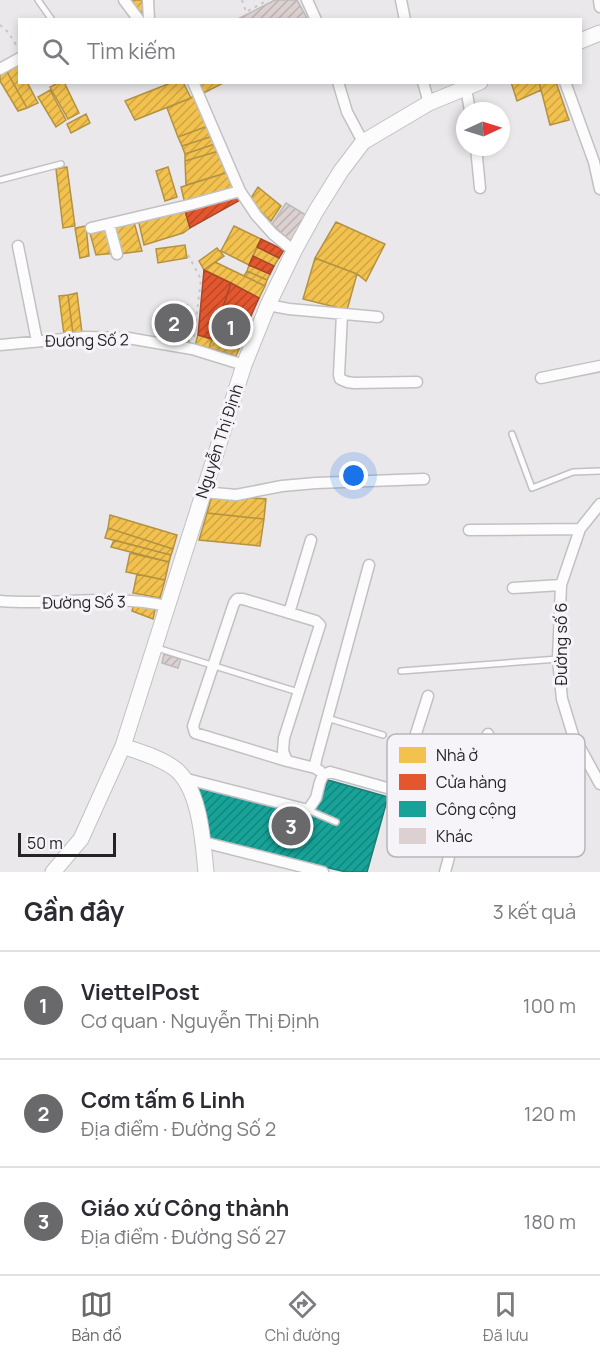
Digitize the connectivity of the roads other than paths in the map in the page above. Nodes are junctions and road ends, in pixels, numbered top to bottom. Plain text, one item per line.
1 (38, 0) edge
2 (124, 0) edge
3 (148, 0) edge
4 (307, 0) edge
5 (401, 0) edge
6 (599, 0) edge
7 (600, 7) edge
8 (51, 18) edge
9 (138, 18) edge
10 (149, 18) edge
11 (314, 18) edge
12 (405, 18) edge
13 (600, 33) edge
14 (582, 40) edge
15 (18, 59) edge
16 (0, 69) edge
17 (194, 84) edge
18 (339, 84) edge
19 (424, 84) edge
20 (566, 84) edge
21 (473, 85) edge
22 (471, 102) edge
23 (429, 103) junction
24 (363, 142) junction
25 (477, 156) edge
26 (61, 164) dead end
27 (0, 180) edge
28 (480, 188) dead end
29 (600, 189) edge
30 (240, 190) junction
31 (109, 224) junction
32 (91, 228) dead end
33 (18, 246) dead end
34 (294, 251) junction
35 (117, 254) dead end
36 (268, 305) junction
37 (342, 314) junction
38 (378, 317) dead end
39 (37, 341) junction
40 (0, 345) edge
41 (243, 365) junction
42 (600, 366) edge
43 (541, 378) dead end
44 (417, 382) dead end
45 (512, 434) dead end
46 (600, 471) edge
47 (424, 479) dead end
48 (203, 492) junction
49 (600, 504) edge
50 (580, 529) junction
51 (468, 530) dead end
52 (311, 540) dead end
53 (369, 565) dead end
54 (561, 585) junction
55 (513, 588) dead end
56 (0, 601) edge
57 (167, 606) junction
58 (289, 613) junction
59 (154, 647) junction
60 (558, 659) junction
61 (213, 666) junction
62 (401, 671) dead end
63 (298, 692) junction
64 (428, 696) dead end
65 (327, 718) junction
66 (416, 734) edge
67 (573, 734) edge
68 (383, 735) dead end
69 (123, 746) junction
70 (585, 755) edge
71 (287, 761) junction
72 (315, 768) junction
73 (326, 774) junction
74 (183, 778) junction
75 (599, 779) edge
76 (387, 787) edge
77 (308, 810) junction
78 (336, 822) dead end
79 (203, 843) junction
80 (449, 857) edge
81 (53, 872) edge
82 (206, 872) edge
83 (323, 872) edge
84 (445, 872) edge

1 - 8 lane
2 - 9 street
3 - 10 street
4 - 11 street
5 - 12 street
6 - 7 street
13 - 14 main road
15 - 16 street
17 - 30 street
18 - 24 street
19 - 23 street
20 - 29 street
21 - 22 street
21 - 23 main road, Nguyễn Thị Định
23 - 24 main road, Nguyễn Thị Định
24 - 34 main road, Nguyễn Thị Định
25 - 28 street
26 - 27 lane
30 - 31 street
30 - 34 street
31 - 32 street
31 - 35 street
33 - 39 street
34 - 36 main road, Nguyễn Thị Định
36 - 37 street
36 - 41 main road, Nguyễn Thị Định
37 - 38 street
37 - 44 street
39 - 40 street, Đường Số 2
39 - 41 street, Đường Số 2
41 - 48 main road, Nguyễn Thị Định
42 - 43 street
45 - 46 lane
47 - 48 street
48 - 57 main road, Nguyễn Thị Định
49 - 50 street, Đường số 6
50 - 51 street
50 - 54 street, Đường số 6
52 - 58 street
53 - 65 street
54 - 55 street
54 - 60 street, Đường số 6
56 - 57 street, Đường Số 3
57 - 59 main road, Nguyễn Thị Định
58 - 61 street
58 - 63 street
59 - 61 lane
59 - 69 main road, Nguyễn Thị Định
60 - 62 lane
60 - 67 street, Đường số 6
61 - 63 lane
61 - 71 street
63 - 71 street
64 - 66 street
65 - 68 lane
65 - 72 street
69 - 74 main road
69 - 81 main road, Nguyễn Thị Định
70 - 75 street, Đường số 6
71 - 72 street
72 - 73 street
73 - 76 street
73 - 77 street
74 - 77 street
74 - 79 main road
77 - 78 lane
79 - 82 main road
79 - 83 street
80 - 84 street

